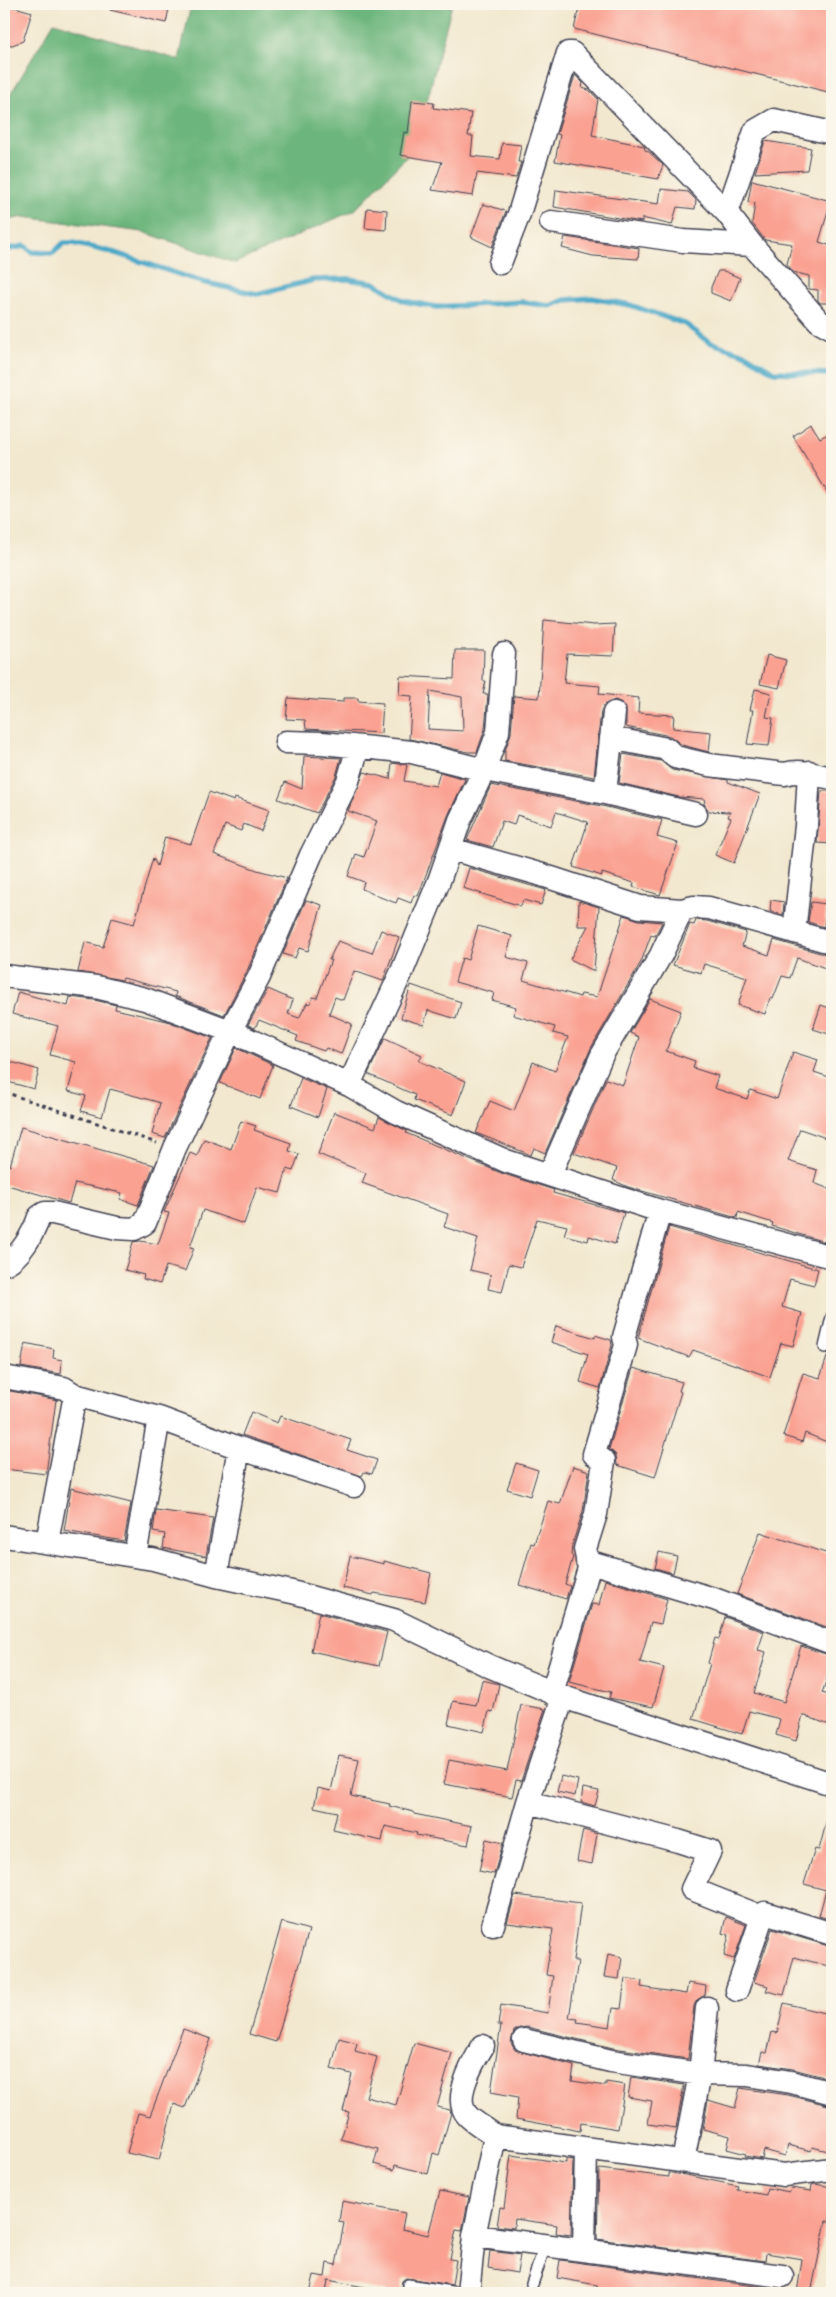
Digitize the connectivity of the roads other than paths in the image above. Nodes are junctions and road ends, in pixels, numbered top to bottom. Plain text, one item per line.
1 (832, 133) edge
2 (727, 213) junction
3 (551, 222) dead end
4 (752, 245) junction
5 (500, 263) dead end
6 (832, 328) edge
7 (504, 654) dead end
8 (614, 713) dead end
9 (611, 738) junction
10 (286, 742) dead end
11 (358, 747) junction
12 (484, 770) junction
13 (809, 772) junction
14 (832, 778) edge
15 (605, 792) junction
16 (696, 814) dead end
17 (450, 849) junction
18 (682, 910) junction
19 (794, 932) junction
20 (832, 941) edge
21 (4, 976) edge
22 (230, 1031) junction
23 (349, 1085) junction
24 (550, 1174) junction
25 (660, 1210) junction
26 (832, 1257) edge
27 (4, 1264) edge
28 (832, 1317) edge
29 (825, 1347) dead end
30 (4, 1377) edge
31 (75, 1394) junction
32 (159, 1418) junction
33 (239, 1448) junction
34 (354, 1486) dead end
35 (4, 1536) edge
36 (47, 1542) junction
37 (135, 1556) junction
38 (587, 1561) junction
39 (216, 1576) junction
40 (832, 1643) edge
41 (558, 1695) junction
42 (832, 1784) edge
43 (528, 1802) junction
44 (762, 1917) junction
45 (493, 1925) dead end
46 (832, 1934) edge
47 (737, 1990) dead end
48 (707, 2008) dead end
49 (524, 2040) dead end
50 (483, 2046) dead end
51 (700, 2074) junction
52 (832, 2092) edge
53 (495, 2136) junction
54 (586, 2150) junction
55 (684, 2161) junction
56 (832, 2169) edge
57 (474, 2236) junction
58 (545, 2246) junction
59 (584, 2249) junction
60 (782, 2276) dead end
61 (532, 2284) dead end
62 (408, 2285) dead end
63 (458, 2293) edge
64 (468, 2293) edge

1 - 2 street
2 - 4 street
2 - 5 street
3 - 4 street
4 - 6 street
7 - 12 street
8 - 9 street
9 - 13 street
9 - 15 street
10 - 11 street
11 - 12 street
11 - 22 street
12 - 15 street
12 - 17 street
13 - 14 street
13 - 19 street
15 - 16 street
17 - 18 street
17 - 23 street
18 - 19 street
18 - 24 street
19 - 20 street
21 - 22 street
22 - 23 street
22 - 27 street
23 - 24 street
24 - 25 street
25 - 26 street
25 - 38 street
28 - 29 lane
30 - 31 street
31 - 32 street
31 - 36 street
32 - 33 street
32 - 37 street
33 - 34 street
33 - 39 street
35 - 36 street
36 - 37 street
37 - 39 street
38 - 40 street
38 - 41 street
39 - 41 street
41 - 42 street
41 - 43 street
43 - 44 street
43 - 45 street
44 - 46 street
44 - 47 street
48 - 51 street
49 - 51 street
50 - 53 street
51 - 52 street
51 - 55 street
53 - 54 street
53 - 57 street
54 - 55 street
54 - 59 street
55 - 56 street
57 - 58 street
57 - 64 street
58 - 59 street
58 - 61 lane
59 - 60 street
62 - 63 lane

